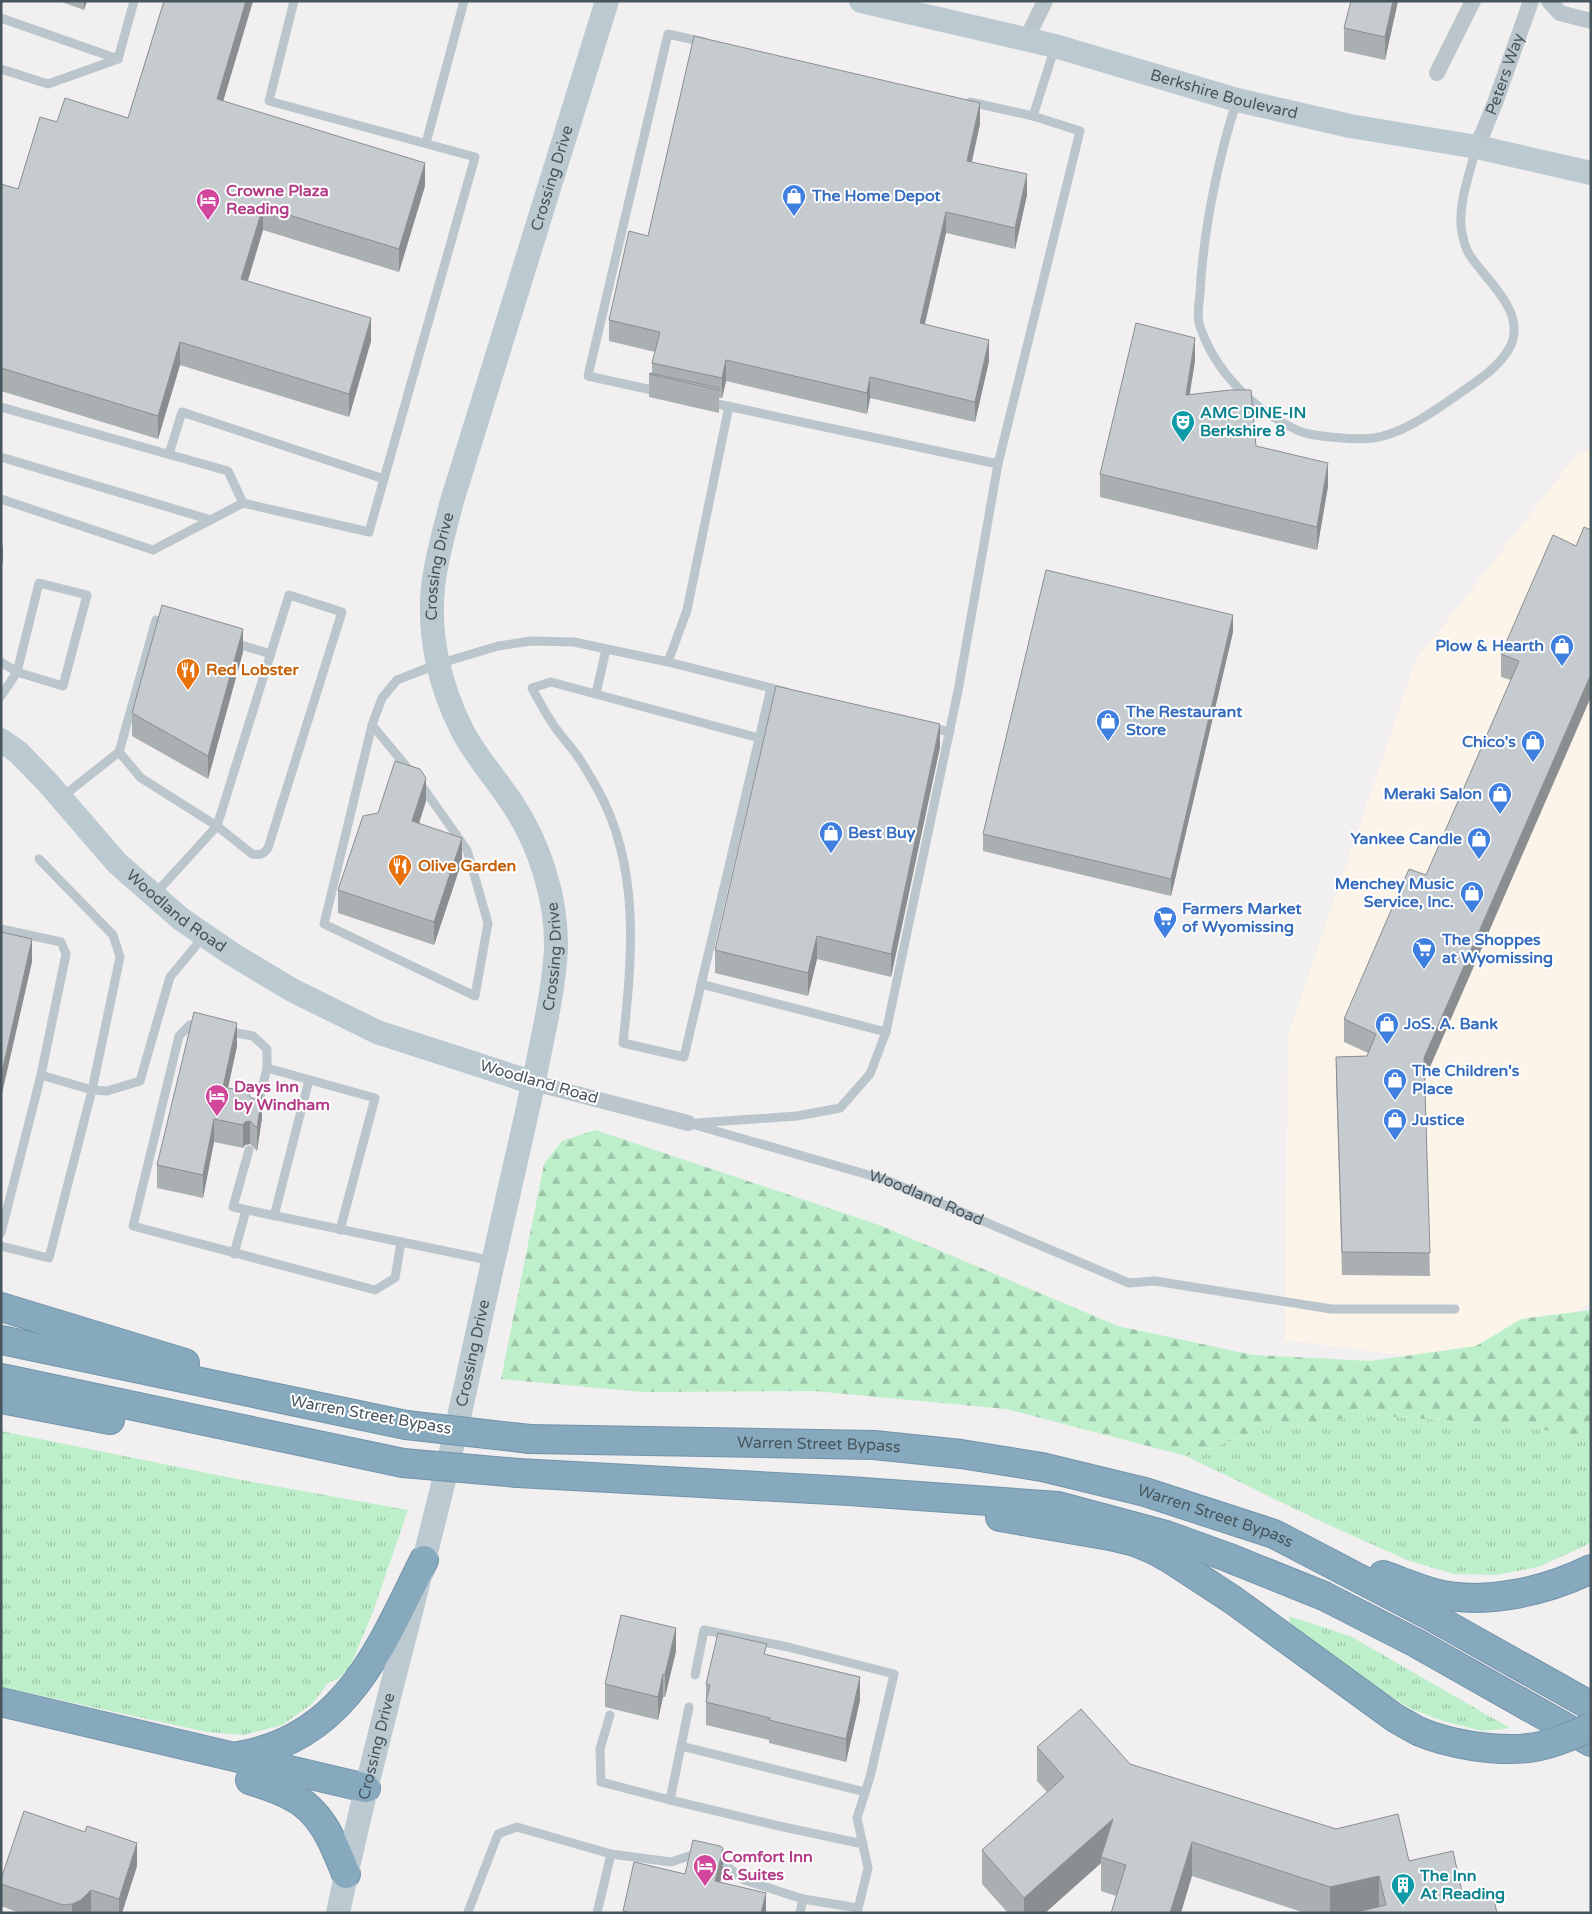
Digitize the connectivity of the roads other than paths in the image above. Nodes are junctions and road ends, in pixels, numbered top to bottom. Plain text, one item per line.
1 (134, 1) edge
2 (294, 1) edge
3 (464, 1) edge
4 (607, 1) edge
5 (861, 1) edge
6 (1045, 1) edge
7 (1473, 1) edge
8 (1531, 1) edge
9 (1549, 1) edge
10 (1, 18) edge
11 (1591, 21) edge
12 (1027, 38) junction
13 (716, 44) edge
14 (1055, 46) junction
15 (118, 59) junction
16 (1, 69) edge
17 (1437, 74) dead end
18 (956, 99) edge
19 (1237, 100) junction
20 (1033, 116) junction
21 (426, 143) junction
22 (1476, 147) junction
23 (1591, 173) edge
24 (669, 393) edge
25 (695, 399) edge
26 (729, 406) junction
27 (1, 407) edge
28 (169, 454) junction
29 (1, 458) edge
30 (998, 464) junction
31 (384, 479) junction
32 (1, 499) edge
33 (243, 503) junction
34 (211, 520) junction
35 (174, 626) edge
36 (218, 639) edge
37 (606, 648) junction
38 (271, 654) junction
39 (1, 662) edge
40 (668, 662) junction
41 (438, 664) junction
42 (17, 672) junction
43 (771, 688) junction
44 (596, 694) junction
45 (798, 695) edge
46 (1, 696) edge
47 (916, 724) edge
48 (372, 725) junction
49 (950, 732) junction
50 (759, 738) junction
51 (1, 740) edge
52 (118, 752) junction
53 (61, 798) junction
54 (218, 826) junction
55 (38, 860) dead end
56 (153, 896) junction
57 (1, 929) edge
58 (204, 936) junction
59 (701, 984) junction
60 (886, 1032) junction
61 (267, 1068) junction
62 (41, 1075) junction
63 (309, 1080) junction
64 (534, 1083) junction
65 (92, 1090) junction
66 (255, 1116) edge
67 (688, 1123) junction
68 (249, 1150) dead end
69 (246, 1210) junction
70 (274, 1216) junction
71 (340, 1230) junction
72 (1, 1232) edge
73 (401, 1242) junction
74 (1, 1246) edge
75 (234, 1254) junction
76 (493, 1261) junction
77 (1, 1306) edge
78 (1455, 1309) dead end
79 (1, 1340) edge
80 (1, 1378) edge
81 (1, 1399) edge
82 (356, 1415) junction
83 (370, 1456) junction
84 (849, 1490) junction
85 (1274, 1534) junction
86 (424, 1560) junction
87 (1591, 1569) edge
88 (695, 1675) dead end
89 (1, 1702) edge
90 (689, 1706) dead end
91 (1591, 1706) edge
92 (610, 1714) dead end
93 (1, 1721) edge
94 (1591, 1727) edge
95 (1591, 1742) edge
96 (681, 1746) junction
97 (233, 1757) junction
98 (250, 1780) junction
99 (865, 1792) junction
100 (364, 1797) junction
101 (670, 1800) junction
102 (863, 1844) junction
103 (611, 1854) junction
104 (346, 1874) junction
105 (803, 1899) junction
106 (858, 1911) edge
107 (468, 1912) edge
108 (338, 1913) edge
109 (597, 1913) edge
110 (800, 1913) edge

1 - 15 lane
2 - 21 lane
3 - 21 lane
4 - 41 main road, Crossing Drive
5 - 12 main road, Berkshire Boulevard
6 - 12 street
7 - 17 street
8 - 22 street, Peters Way
9 - 11 street
10 - 15 lane
12 - 14 main road, Berkshire Boulevard
13 - 24 lane
14 - 19 main road, Berkshire Boulevard
14 - 20 lane
15 - 16 lane
18 - 20 lane
19 - 22 main road, Berkshire Boulevard
19 - 22 lane
20 - 30 lane
21 - 31 lane
22 - 23 main road, Berkshire Boulevard
25 - 26 lane
26 - 30 lane
26 - 40 lane
27 - 28 lane
28 - 31 lane
28 - 33 lane
29 - 34 lane
30 - 49 lane
31 - 33 lane
32 - 34 lane
33 - 34 lane
35 - 52 lane
36 - 38 lane
37 - 40 lane
37 - 41 lane
37 - 44 lane
38 - 54 lane
38 - 54 lane
39 - 42 lane
40 - 43 lane
41 - 48 lane
41 - 64 main road, Crossing Drive
42 - 42 lane
42 - 46 lane
43 - 45 lane
43 - 50 lane
44 - 50 lane
44 - 59 lane
47 - 49 lane
48 - 48 lane
49 - 60 lane
50 - 59 lane
51 - 53 main road, Woodland Road
52 - 53 lane
52 - 54 lane
53 - 56 main road, Woodland Road
54 - 56 lane
55 - 65 lane
56 - 58 main road, Woodland Road
57 - 62 lane
58 - 64 main road, Woodland Road
58 - 65 lane
59 - 60 lane
60 - 67 lane
61 - 63 lane
61 - 66 lane
61 - 75 lane
62 - 65 lane
62 - 72 lane
63 - 70 lane
63 - 71 lane
64 - 67 street, Woodland Road
64 - 76 main road, Crossing Drive
65 - 74 lane
67 - 78 lane, Woodland Road
68 - 69 lane
69 - 70 lane
69 - 75 lane
70 - 71 lane
71 - 73 lane
73 - 75 lane
73 - 76 lane
76 - 86 main road, Crossing Drive
77 - 82 highway
79 - 82 highway, Warren Street Bypass
80 - 83 highway, Warren Street Bypass
81 - 83 highway
82 - 85 highway, Warren Street Bypass, bridge
83 - 84 highway, Warren Street Bypass, bridge
84 - 94 highway, bridge
84 - 95 highway, Warren Street Bypass
85 - 87 highway
85 - 91 highway, Warren Street Bypass
86 - 97 highway
86 - 100 main road, Crossing Drive
88 - 99 lane
89 - 97 highway
90 - 96 lane
92 - 101 lane
93 - 98 highway
96 - 99 lane
96 - 101 lane
97 - 100 highway
98 - 100 highway
98 - 104 highway
99 - 102 lane
100 - 104 main road, Crossing Drive
101 - 102 lane
102 - 106 lane
103 - 105 lane
103 - 107 lane
103 - 109 lane
104 - 108 main road, Crossing Drive
105 - 106 lane
105 - 110 lane

